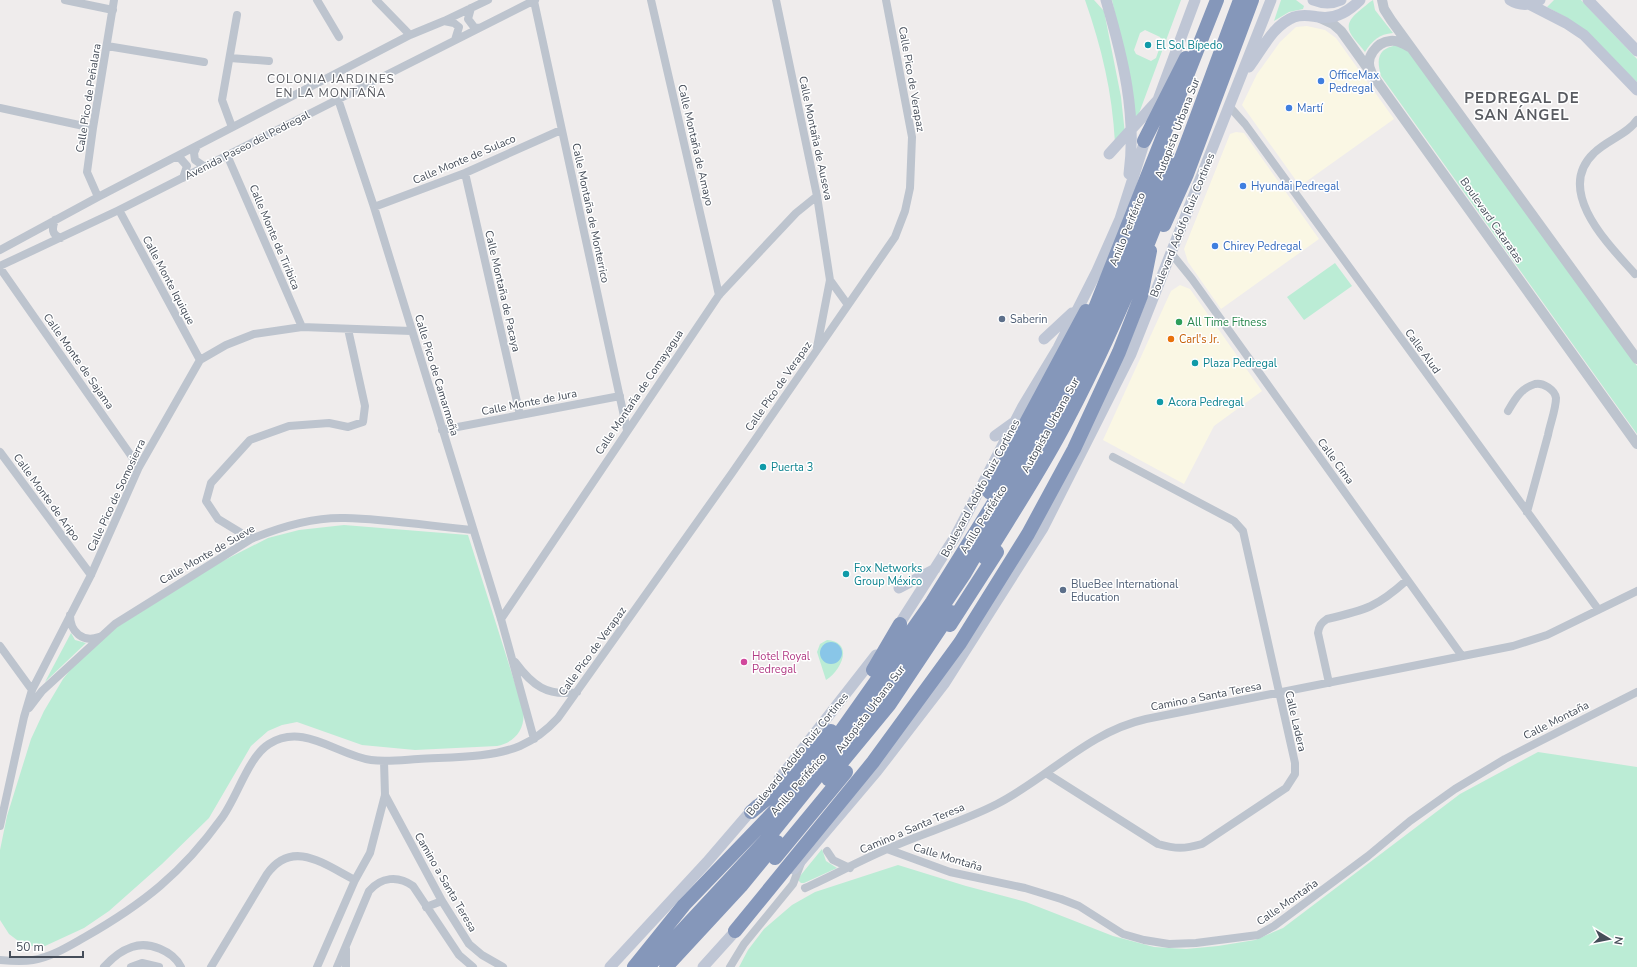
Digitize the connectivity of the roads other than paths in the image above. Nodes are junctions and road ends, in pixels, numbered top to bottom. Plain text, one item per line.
1 (65, 0) edge
2 (114, 0) edge
3 (317, 0) edge
4 (376, 0) edge
5 (488, 0) edge
6 (534, 0) edge
7 (651, 0) edge
8 (776, 0) edge
9 (886, 0) edge
10 (1100, 0) edge
11 (1195, 0) edge
12 (1216, 0) edge
13 (1226, 0) edge
14 (1240, 0) edge
15 (1252, 0) edge
16 (1271, 0) edge
17 (1313, 0) edge
18 (1341, 0) edge
19 (1360, 0) edge
20 (1382, 0) edge
21 (1510, 0) edge
22 (1540, 0) edge
23 (1589, 0) edge
24 (1529, 4) junction
25 (1108, 5) edge
26 (471, 8) junction
27 (113, 10) junction
28 (237, 15) dead end
29 (1320, 18) junction
30 (444, 21) junction
31 (479, 28) junction
32 (410, 35) junction
33 (339, 37) dead end
34 (455, 40) junction
35 (107, 46) junction
36 (1413, 48) junction
37 (1637, 51) edge
38 (230, 58) junction
39 (269, 61) dead end
40 (204, 62) dead end
41 (1374, 77) junction
42 (1239, 83) junction
43 (1637, 90) edge
44 (338, 99) junction
45 (1157, 101) junction
46 (1229, 106) junction
47 (0, 108) edge
48 (1637, 120) edge
49 (232, 127) junction
50 (93, 128) junction
51 (1132, 129) junction
52 (561, 130) junction
53 (1144, 141) junction
54 (196, 146) junction
55 (1109, 154) dead end
56 (227, 155) junction
57 (174, 158) junction
58 (205, 167) junction
59 (465, 173) junction
60 (183, 178) junction
61 (817, 196) junction
62 (98, 197) junction
63 (1150, 200) junction
64 (374, 208) junction
65 (119, 210) junction
66 (1157, 218) junction
67 (1120, 219) junction
68 (56, 220) junction
69 (61, 238) junction
70 (0, 250) edge
71 (1171, 253) junction
72 (0, 267) edge
73 (1635, 274) dead end
74 (830, 280) junction
75 (719, 295) junction
76 (848, 305) junction
77 (1078, 307) junction
78 (302, 327) junction
79 (348, 329) junction
80 (411, 331) junction
81 (1044, 340) dead end
82 (817, 349) junction
83 (1637, 359) edge
84 (200, 360) junction
85 (620, 396) junction
86 (1508, 411) dead end
87 (520, 415) junction
88 (1015, 421) junction
89 (442, 430) junction
90 (627, 430) junction
91 (995, 436) dead end
92 (1637, 444) edge
93 (0, 452) edge
94 (1113, 457) dead end
95 (139, 467) junction
96 (1527, 512) junction
97 (472, 530) junction
98 (250, 539) junction
99 (936, 568) junction
100 (91, 575) junction
101 (1407, 580) junction
102 (899, 588) dead end
103 (1637, 591) edge
104 (1598, 610) junction
105 (70, 616) junction
106 (501, 619) junction
107 (900, 624) junction
108 (102, 636) junction
109 (0, 646) edge
110 (1462, 656) junction
111 (512, 658) junction
112 (1329, 683) junction
113 (32, 690) junction
114 (577, 692) junction
115 (1637, 692) edge
116 (1279, 693) junction
117 (24, 717) junction
118 (534, 739) junction
119 (824, 755) junction
120 (384, 761) junction
121 (1046, 773) junction
122 (385, 795) junction
123 (1, 812) edge
124 (751, 812) junction
125 (0, 826) edge
126 (887, 849) junction
127 (827, 851) dead end
128 (802, 860) junction
129 (850, 868) junction
130 (355, 880) junction
131 (805, 888) dead end
132 (442, 901) junction
133 (426, 907) junction
134 (735, 931) junction
135 (346, 946) junction
136 (0, 960) edge
137 (612, 964) edge
138 (104, 967) edge
139 (131, 967) edge
140 (159, 967) edge
141 (181, 967) edge
142 (211, 967) edge
143 (317, 967) edge
144 (337, 967) edge
145 (346, 967) edge
146 (473, 967) edge
147 (503, 967) edge
148 (603, 967) edge
149 (634, 967) edge
150 (648, 967) edge
151 (666, 967) edge
152 (677, 967) edge
153 (703, 967) edge
154 (730, 967) edge

1 - 27 street
2 - 27 street, Calle Pico de Peñalara
3 - 33 street
4 - 32 street
5 - 26 street, Avenida Paseo del Pedregal
6 - 31 street, Avenida Paseo del Pedregal
6 - 52 street, Calle Montaña de Monterrico
7 - 75 street, Calle Montaña de Amayo
8 - 61 street, Calle Montaña de Auseva
9 - 76 street, Calle Pico de Verapaz
10 - 25 main road
11 - 45 main road, Boulevard Adolfo Ruiz Cortines
12 - 53 highway
12 - 119 highway, Anillo Periférico
13 - 63 highway, Autopista Urbana Sur
14 - 66 highway, Autopista Urbana Sur
15 - 152 highway
16 - 42 main road, Boulevard Adolfo Ruiz Cortines
17 - 18 main road
19 - 29 main road
20 - 36 street
21 - 24 main road
22 - 24 main road
23 - 37 main road
24 - 43 main road
25 - 51 main road
26 - 30 street, Avenida Paseo del Pedregal
26 - 31 street
27 - 35 street, Calle Pico de Peñalara
28 - 38 street
29 - 41 street, Boulevard Cataratas
29 - 42 main road
30 - 32 street, Avenida Paseo del Pedregal
30 - 34 street
31 - 34 street, Avenida Paseo del Pedregal
32 - 49 street, Avenida Paseo del Pedregal
34 - 44 street, Avenida Paseo del Pedregal
35 - 40 street
35 - 50 street, Calle Pico de Peñalara
36 - 41 street
36 - 83 street
38 - 39 street
38 - 49 street
41 - 92 street, Boulevard Cataratas
42 - 46 main road, Boulevard Adolfo Ruiz Cortines
44 - 56 street, Avenida Paseo del Pedregal
44 - 64 street, Calle Pico de Camarmeña
45 - 51 main road
45 - 53 main road, Boulevard Adolfo Ruiz Cortines
46 - 71 main road, Boulevard Adolfo Ruiz Cortines
46 - 96 street, Calle Alud
47 - 50 street
48 - 73 street
49 - 54 street, Avenida Paseo del Pedregal
50 - 62 street, Calle Pico de Peñalara
51 - 55 main road
51 - 67 main road
52 - 59 street, Calle Monte de Sulaco
52 - 85 street, Calle Montaña de Monterrico
53 - 67 main road, Boulevard Adolfo Ruiz Cortines
54 - 57 street, Avenida Paseo del Pedregal
54 - 58 street
56 - 58 street, Avenida Paseo del Pedregal
56 - 78 street, Calle Monte de Tiribica
57 - 60 street
57 - 62 street, Avenida Paseo del Pedregal
58 - 60 street, Avenida Paseo del Pedregal
59 - 64 street, Calle Monte de Sulaco
59 - 87 street, Calle Montaña de Pacaya
60 - 65 street, Avenida Paseo del Pedregal
61 - 74 street, Calle Montaña de Auseva
61 - 75 street, Calle Montaña de Comayagua
62 - 68 street, Avenida Paseo del Pedregal
63 - 124 highway
63 - 150 highway, Autopista Urbana Sur
64 - 80 street, Calle Pico de Camarmeña
65 - 69 street, Avenida Paseo del Pedregal
65 - 84 street, Calle Monte Iquique
66 - 134 highway
66 - 151 highway, Autopista Urbana Sur
67 - 77 main road, Boulevard Adolfo Ruiz Cortines
68 - 69 street
68 - 70 street, Avenida Paseo del Pedregal
69 - 72 street, Avenida Paseo del Pedregal
71 - 101 street, Calle Cima
71 - 128 main road, Boulevard Adolfo Ruiz Cortines
72 - 95 street, Calle Monte de Sajama
74 - 76 street, Calle Montaña de Auseva
74 - 82 street, Calle Montaña de Auseva
75 - 90 street, Calle Montaña de Comayagua
76 - 82 street, Calle Pico de Verapaz
77 - 81 main road
77 - 88 main road, Boulevard Adolfo Ruiz Cortines
78 - 79 street
78 - 84 street
79 - 80 street
79 - 98 street
80 - 89 street, Calle Pico de Camarmeña
82 - 114 street, Calle Pico de Verapaz
84 - 95 street, Calle Pico de Somosierra
85 - 87 street, Calle Monte de Jura
85 - 90 street, Calle Montaña de Monterrico
86 - 96 street
87 - 89 street, Calle Monte de Jura
88 - 91 main road
88 - 99 main road, Boulevard Adolfo Ruiz Cortines
89 - 97 street, Calle Pico de Camarmeña
90 - 106 street, Calle Montaña de Comayagua
93 - 100 street, Calle Monte de Aripo
94 - 116 street, Calle Ladera
95 - 100 street, Calle Pico de Somosierra
96 - 104 street, Calle Alud
97 - 98 street, Calle Monte de Sueve
97 - 106 street, Calle Pico de Camarmeña
98 - 108 street, Calle Monte de Sueve
99 - 102 main road
99 - 107 main road, Boulevard Adolfo Ruiz Cortines
100 - 105 street, Calle Pico de Somosierra
101 - 110 street, Calle Cima
101 - 112 street
103 - 104 street, Camino a Santa Teresa
104 - 110 street, Camino a Santa Teresa
105 - 108 street
105 - 113 street, Calle Pico de Somosierra
106 - 111 street, Calle Pico de Camarmeña
107 - 119 highway
107 - 124 main road, Boulevard Adolfo Ruiz Cortines
108 - 117 street, Calle Monte de Sueve
109 - 113 street
110 - 112 street, Camino a Santa Teresa
111 - 114 street, Calle Pico de Camarmeña
111 - 118 street, Calle Pico de Camarmeña
112 - 116 street, Camino a Santa Teresa
113 - 117 street, Calle Pico de Somosierra
114 - 118 street, Calle Pico de Verapaz
115 - 126 street, Calle Montaña
116 - 121 street, Camino a Santa Teresa
116 - 121 street, Calle Ladera
117 - 123 street, Calle Pico de Somosierra
118 - 120 street
119 - 149 highway, Anillo Periférico
120 - 122 street, Camino a Santa Teresa
120 - 136 street
121 - 126 street, Camino a Santa Teresa
122 - 130 street, Camino a Santa Teresa
122 - 132 street, Camino a Santa Teresa
123 - 125 street, Calle Pico de Somosierra
124 - 137 main road, Boulevard Adolfo Ruiz Cortines
126 - 129 street, Camino a Santa Teresa
127 - 129 street
128 - 134 main road, Boulevard Adolfo Ruiz Cortines
128 - 154 street
129 - 131 street, Camino a Santa Teresa
130 - 142 street
130 - 143 street, Camino a Santa Teresa
132 - 133 street
132 - 147 street, Camino a Santa Teresa
133 - 135 street
133 - 146 street
134 - 153 main road, Boulevard Adolfo Ruiz Cortines
135 - 144 street
135 - 145 street
137 - 148 street
138 - 141 street
139 - 140 street

